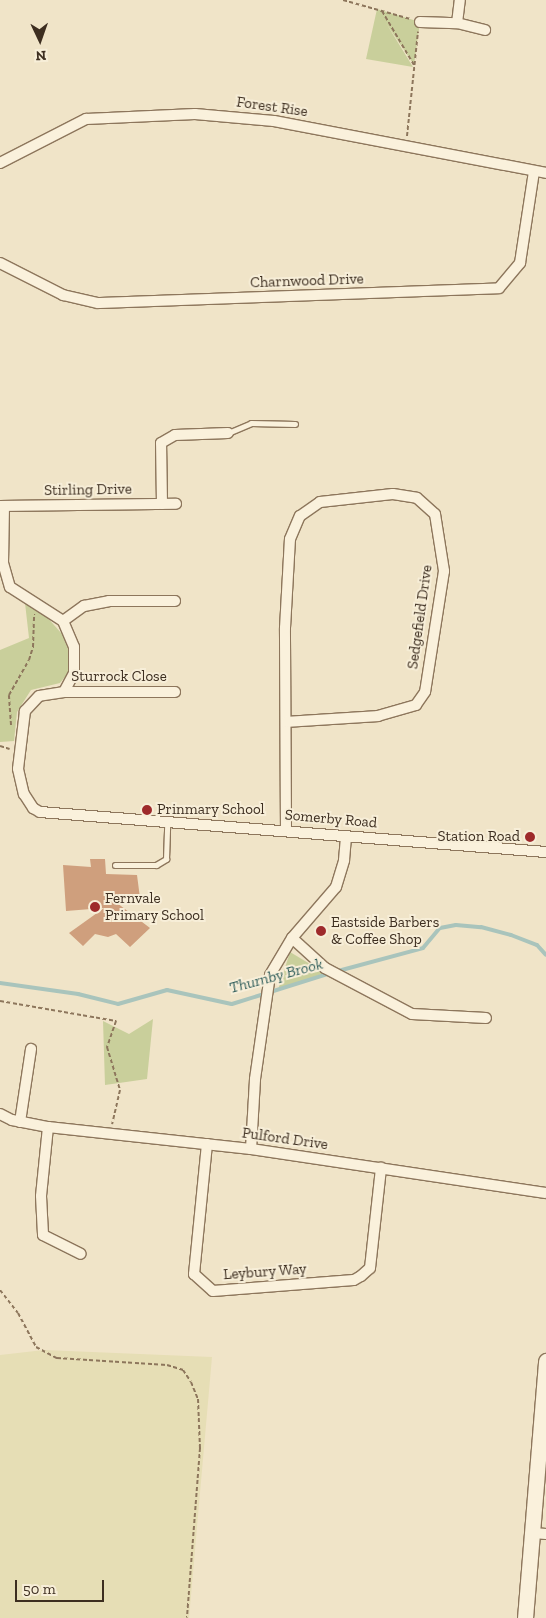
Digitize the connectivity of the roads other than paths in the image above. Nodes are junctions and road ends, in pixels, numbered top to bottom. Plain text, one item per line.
1 (460, 0) edge
2 (420, 22) road end
3 (457, 23) junction
4 (485, 30) dead end
5 (0, 163) edge
6 (534, 172) junction
7 (546, 174) edge
8 (0, 263) edge
9 (295, 424) dead end
10 (228, 433) joint
11 (162, 504) junction
12 (176, 504) dead end
13 (2, 506) edge
14 (175, 601) dead end
15 (63, 621) junction
16 (64, 692) junction
17 (175, 692) dead end
18 (286, 722) junction
19 (167, 821) junction
20 (286, 830) junction
21 (346, 836) junction
22 (546, 852) edge
23 (115, 865) dead end
24 (292, 938) junction
25 (486, 1018) dead end
26 (31, 1049) dead end
27 (0, 1114) edge
28 (20, 1122) junction
29 (48, 1127) junction
30 (207, 1144) junction
31 (251, 1149) junction
32 (381, 1168) junction
33 (546, 1193) edge
34 (81, 1254) dead end
35 (546, 1361) edge
36 (540, 1533) edge
37 (524, 1618) edge

1 - 3 street
2 - 3 street
3 - 4 street
5 - 6 street, Forest Rise
6 - 7 street, Forest Rise
6 - 8 street, Charnwood Drive
9 - 10 lane
10 - 11 street
11 - 12 street, Stirling Drive
11 - 13 street, Stirling Drive
13 - 15 street
14 - 15 street
15 - 16 street
16 - 17 street, Sturrock Close
16 - 19 street, Somerby Road
18 - 18 street, Sedgefield Drive
18 - 20 street, Sedgefield Drive
19 - 20 street, Somerby Road
19 - 23 lane
20 - 21 street, Somerby Road
21 - 22 street, Somerby Road
21 - 24 street
24 - 25 street
24 - 31 street
26 - 28 street
27 - 28 street, Pulford Drive
28 - 29 street, Pulford Drive
29 - 30 street, Pulford Drive
29 - 34 street
30 - 31 street, Pulford Drive
30 - 32 street, Leybury Way
31 - 32 street, Pulford Drive
32 - 33 street, Pulford Drive
35 - 36 street
36 - 37 street

